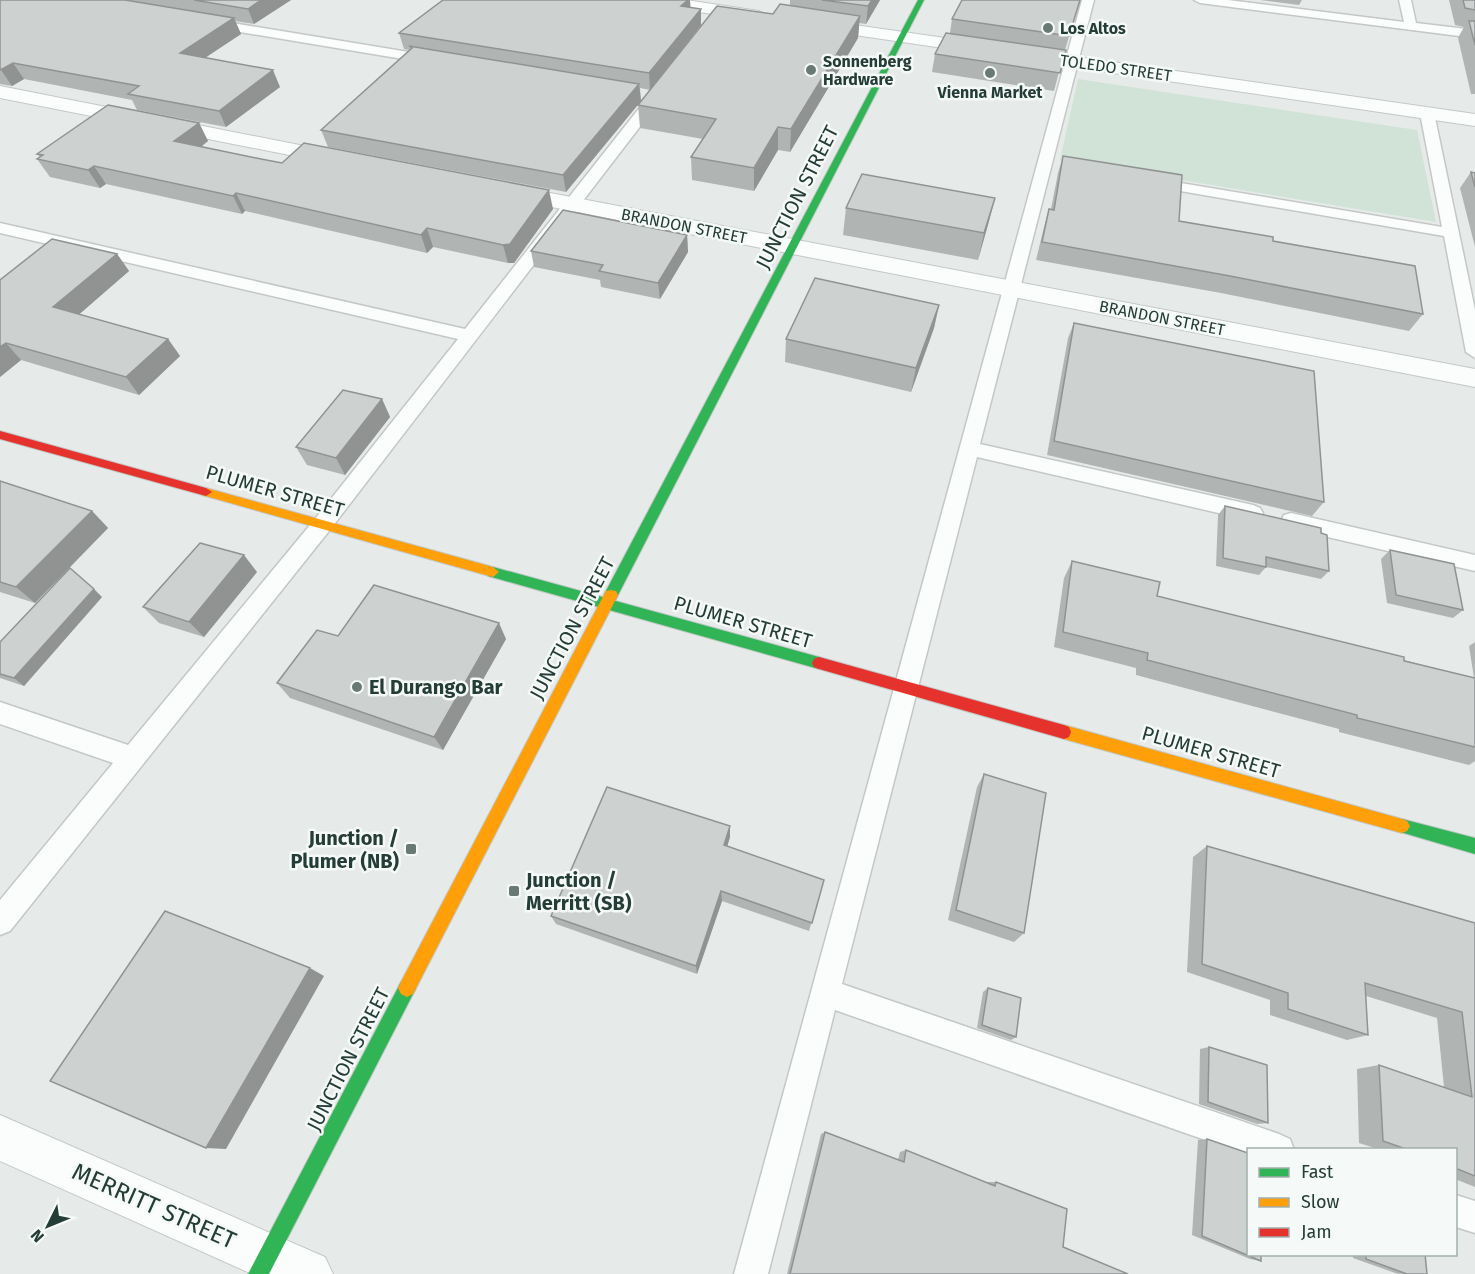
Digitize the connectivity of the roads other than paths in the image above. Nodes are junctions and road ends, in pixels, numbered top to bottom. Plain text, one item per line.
1 (651, 0) edge
2 (921, 0) edge
3 (1088, 0) edge
4 (1200, 0) edge
5 (1405, 0) edge
6 (716, 11) edge
7 (778, 18) edge
8 (199, 21) edge
9 (800, 22) edge
10 (1411, 26) junction
11 (1475, 34) edge
12 (902, 37) junction
13 (1071, 61) junction
14 (445, 62) edge
15 (0, 92) edge
16 (654, 94) edge
17 (1427, 113) junction
18 (1475, 120) edge
19 (363, 163) edge
20 (1137, 179) edge
21 (491, 188) edge
22 (573, 204) junction
23 (0, 228) edge
24 (1451, 233) junction
25 (793, 247) junction
26 (1010, 289) junction
27 (470, 336) junction
28 (1475, 352) edge
29 (1475, 378) edge
30 (0, 435) edge
31 (968, 448) junction
32 (322, 525) junction
33 (1475, 563) edge
34 (607, 604) junction
35 (905, 687) junction
36 (0, 713) edge
37 (132, 758) junction
38 (1475, 846) edge
39 (0, 921) edge
40 (825, 992) junction
41 (0, 1138) edge
42 (1276, 1148) edge
43 (1457, 1212) edge
44 (1475, 1217) edge
45 (278, 1268) edge
46 (751, 1274) edge

1 - 6 street
2 - 12 street, JUNCTION STREET
3 - 13 lane
4 - 10 lane
5 - 10 lane
6 - 7 street
8 - 14 lane
9 - 12 street, TOLEDO STREET
10 - 11 lane
12 - 13 street, TOLEDO STREET
12 - 25 street, JUNCTION STREET
13 - 17 street, TOLEDO STREET
13 - 26 lane
15 - 19 street
16 - 22 lane
17 - 18 street, TOLEDO STREET
17 - 24 lane
20 - 24 lane
21 - 22 street, BRANDON STREET
22 - 25 street, BRANDON STREET
22 - 27 lane
23 - 27 lane
24 - 28 lane
25 - 26 street, BRANDON STREET
25 - 34 street, JUNCTION STREET
26 - 29 street, BRANDON STREET
26 - 31 lane
27 - 32 lane
30 - 32 street, PLUMER STREET
31 - 33 lane
31 - 35 lane
32 - 34 street, PLUMER STREET
32 - 37 lane
34 - 35 street, PLUMER STREET
34 - 45 street, JUNCTION STREET
35 - 38 street, PLUMER STREET
35 - 40 lane
36 - 37 lane
37 - 39 lane
40 - 42 lane
40 - 46 lane
41 - 45 street, MERRITT STREET
43 - 44 lane

